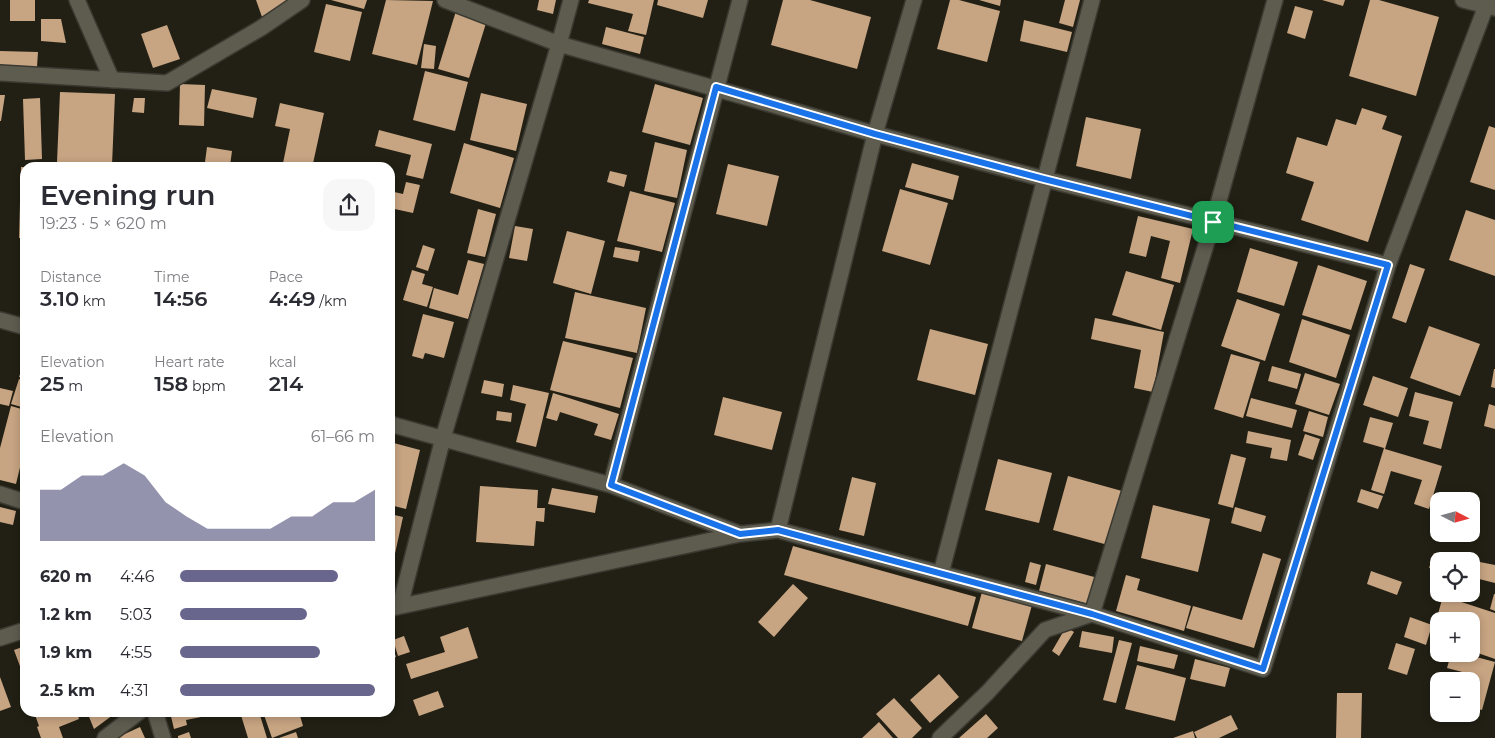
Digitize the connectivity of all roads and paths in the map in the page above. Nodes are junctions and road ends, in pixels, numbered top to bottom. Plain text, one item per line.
1 (77, 0) edge
2 (302, 0) edge
3 (445, 0) edge
4 (571, 0) edge
5 (740, 0) edge
6 (914, 0) edge
7 (1092, 0) edge
8 (1275, 0) edge
9 (1463, 0) edge
10 (1491, 7) edge
11 (559, 44) junction
12 (0, 73) edge
13 (112, 80) junction
14 (716, 87) junction
15 (875, 134) junction
16 (1044, 179) junction
17 (1213, 222) junction
18 (1388, 265) junction
19 (0, 320) edge
20 (20, 325) edge
21 (395, 425) edge
22 (443, 438) junction
23 (611, 485) junction
24 (0, 494) edge
25 (20, 500) edge
26 (778, 530) junction
27 (740, 534) junction
28 (941, 572) junction
29 (395, 607) edge
30 (1092, 614) junction
31 (20, 632) edge
32 (0, 638) edge
33 (132, 717) edge
34 (157, 717) edge
35 (105, 738) edge
36 (163, 738) edge
37 (940, 738) edge

1 - 13 street
2 - 13 street
3 - 11 street
4 - 11 street
5 - 14 street
6 - 15 street
7 - 16 street
8 - 17 street
9 - 10 street
10 - 18 street
11 - 14 street
11 - 22 street
12 - 13 street
14 - 15 street
14 - 23 street
15 - 16 street
15 - 26 street
16 - 17 street
16 - 28 street
17 - 18 street
17 - 30 street
18 - 30 street
19 - 20 street
21 - 22 street
22 - 23 street
22 - 29 street
23 - 27 street
24 - 25 street
26 - 27 street
26 - 28 street
27 - 29 street
28 - 30 street
30 - 37 street
31 - 32 street
33 - 35 street
34 - 36 street

